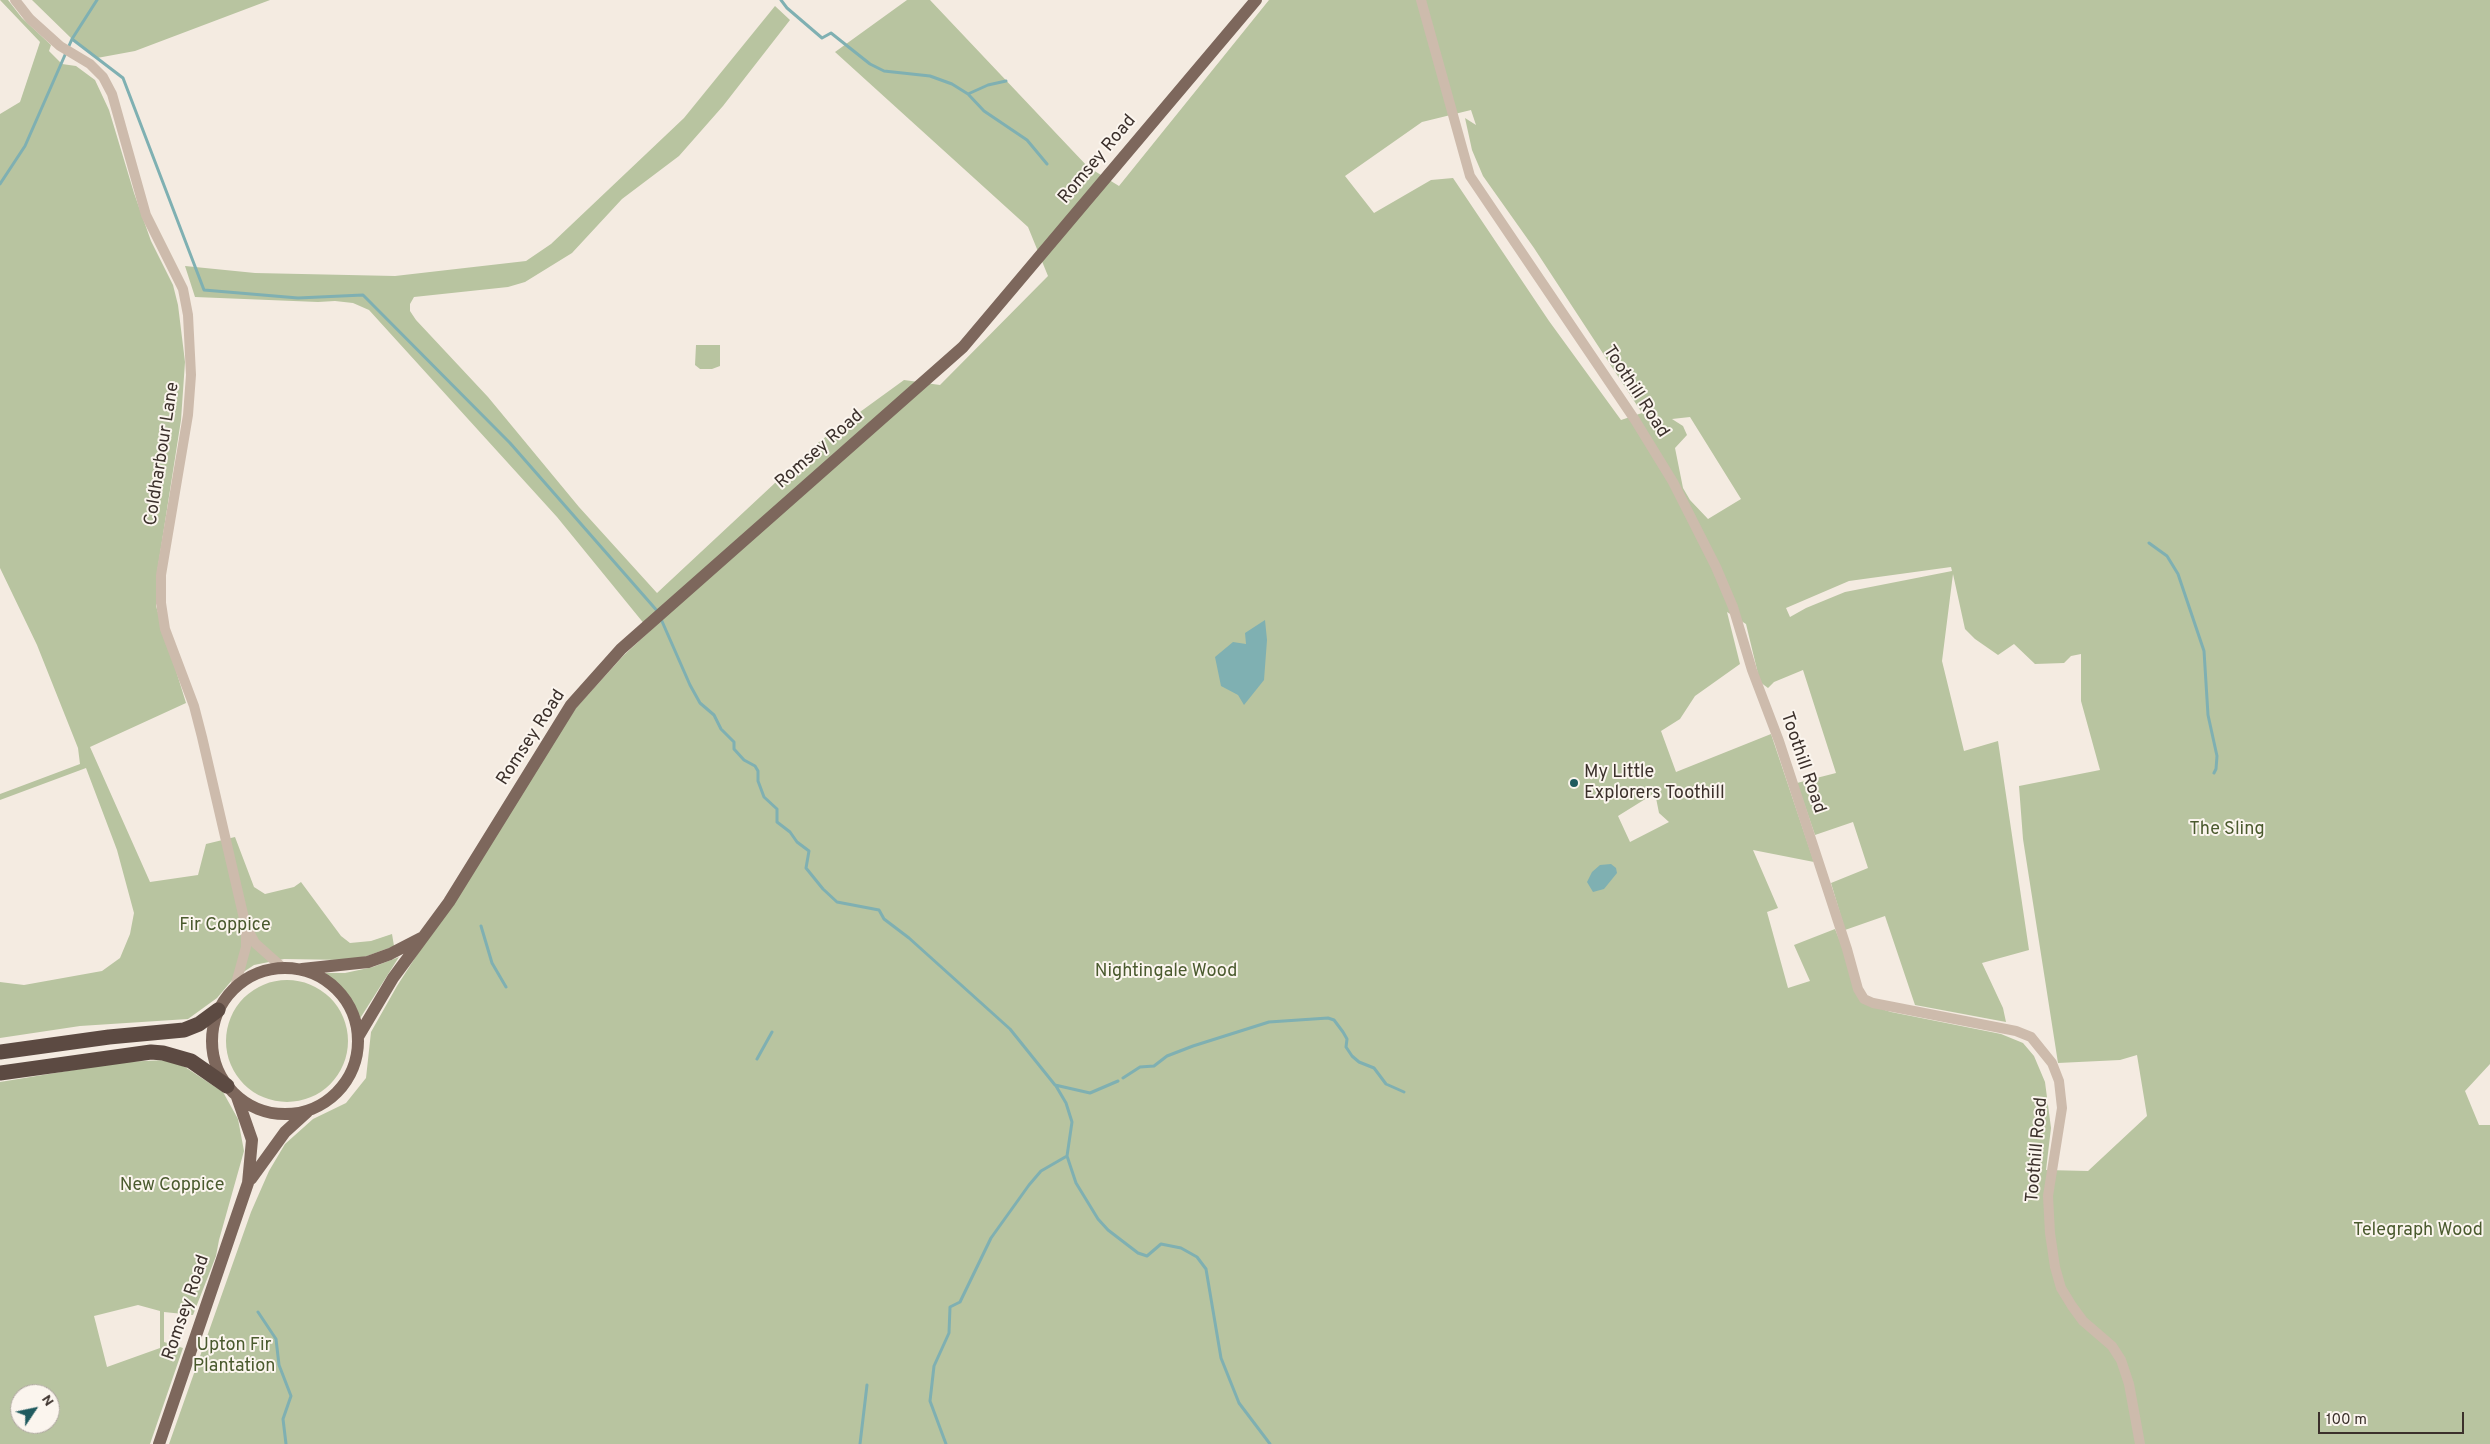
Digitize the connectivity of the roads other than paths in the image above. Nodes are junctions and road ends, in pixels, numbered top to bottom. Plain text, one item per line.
1 (16, 0) edge
2 (1256, 0) edge
3 (1421, 0) edge
4 (246, 927) junction
5 (425, 936) junction
6 (283, 968) junction
7 (300, 969) junction
8 (235, 987) junction
9 (218, 1010) junction
10 (358, 1037) junction
11 (0, 1052) edge
12 (0, 1074) edge
13 (232, 1092) junction
14 (307, 1112) junction
15 (248, 1183) junction
16 (159, 1444) edge
17 (2140, 1444) edge

1 - 4 street, Coldharbour Lane
2 - 5 main road, Romsey Road
3 - 17 street, Toothill Road
4 - 6 street, Coldharbour Lane
4 - 8 street, Coldharbour Lane
5 - 7 main road, Romsey Road
5 - 10 main road, Romsey Road
6 - 7 main road
6 - 8 main road
7 - 10 main road
8 - 9 main road
9 - 11 highway
9 - 13 main road
10 - 14 main road
12 - 13 highway
13 - 14 main road
13 - 15 main road, Romsey Road
14 - 15 main road, Romsey Road
15 - 16 main road, Romsey Road

